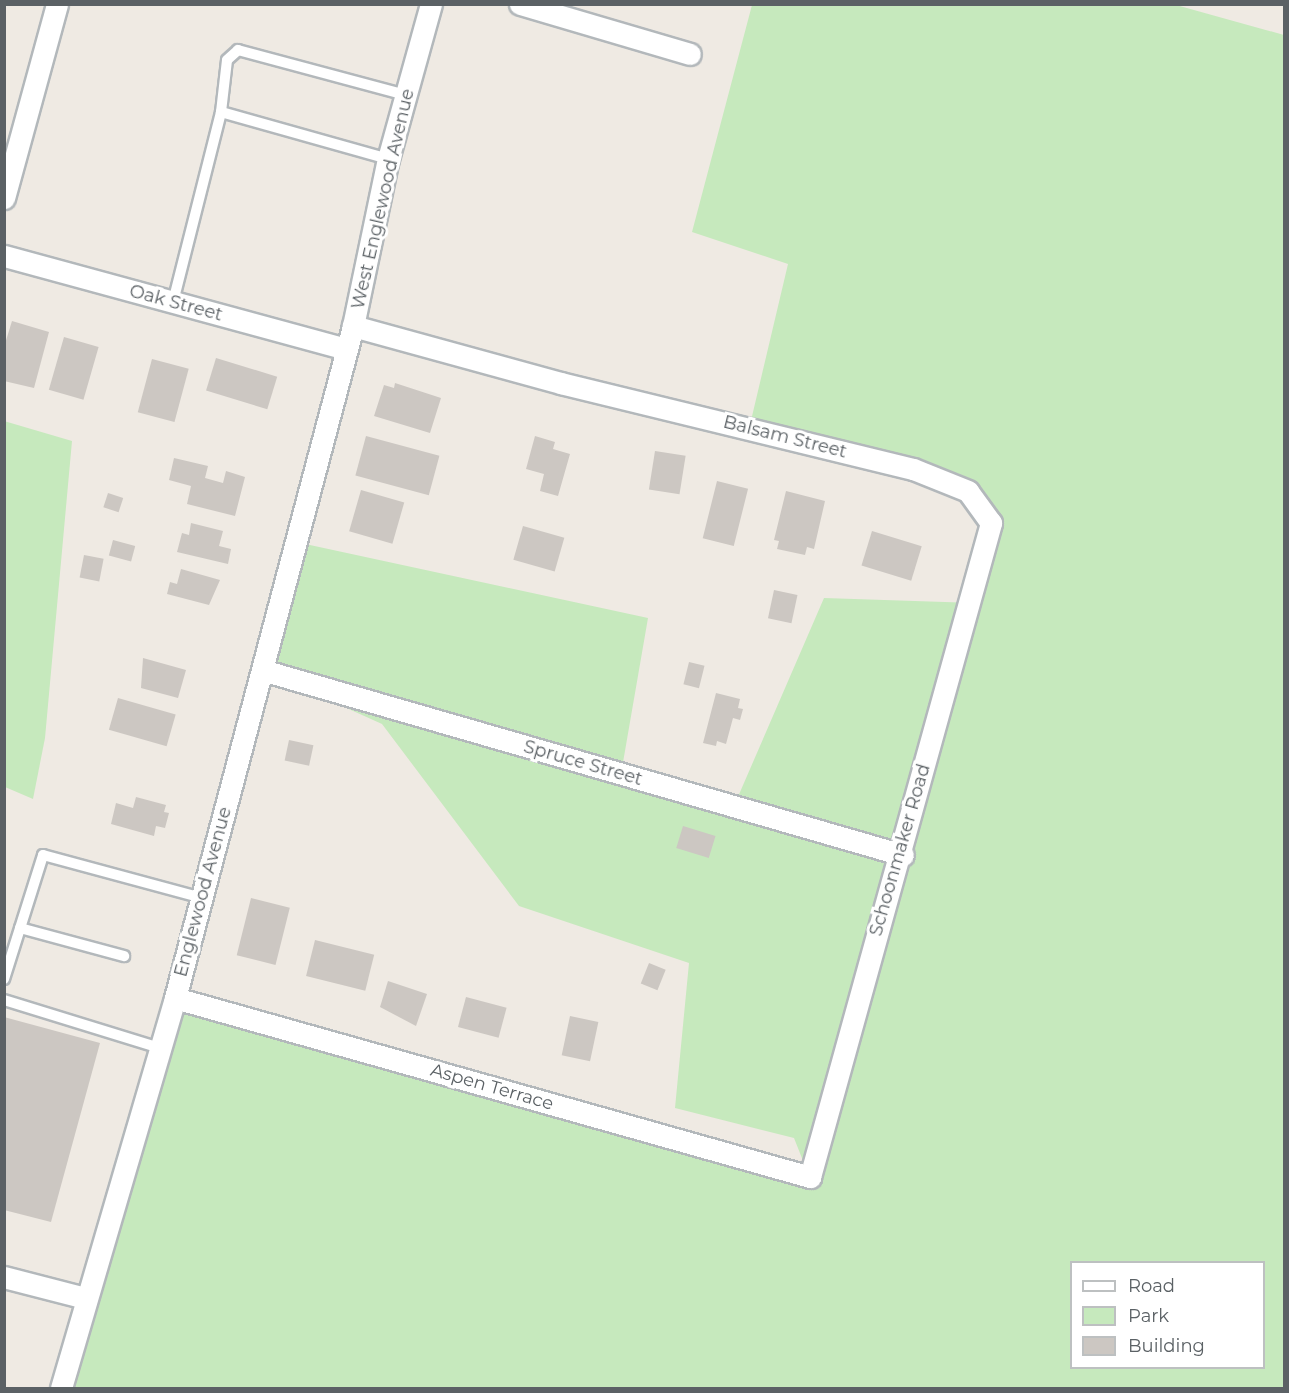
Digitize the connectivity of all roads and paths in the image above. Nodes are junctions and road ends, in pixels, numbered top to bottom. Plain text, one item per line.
1 (57, 4) edge
2 (431, 4) edge
3 (520, 4) edge
4 (690, 54) dead end
5 (406, 96) junction
6 (221, 112) junction
7 (388, 159) junction
8 (4, 198) edge
9 (4, 256) edge
10 (173, 302) junction
11 (353, 327) junction
12 (347, 350) junction
13 (335, 393) joint
14 (991, 523) joint
15 (262, 670) junction
16 (901, 855) junction
17 (202, 898) junction
18 (20, 928) junction
19 (124, 956) dead end
20 (4, 979) edge
21 (175, 998) junction
22 (4, 1000) edge
23 (160, 1048) junction
24 (810, 1177) joint
25 (4, 1277) edge
26 (85, 1298) junction
27 (60, 1389) edge

1 - 8 street
2 - 5 street, West Englewood Avenue
3 - 4 street
5 - 6 lane
5 - 7 street, West Englewood Avenue
6 - 7 lane
6 - 10 lane
7 - 11 street, West Englewood Avenue
9 - 10 street, Oak Street
10 - 12 street, Oak Street
11 - 12 street, West Englewood Avenue
11 - 14 street, Balsam Street
12 - 13 street, West Englewood Avenue
13 - 15 street, Englewood Avenue
14 - 16 street, Schoonmaker Road
15 - 16 street, Spruce Street
15 - 17 street, Englewood Avenue
16 - 24 street, Schoonmaker Road
17 - 18 lane
17 - 21 street, Englewood Avenue
18 - 19 lane
18 - 20 lane
21 - 23 street, Englewood Avenue
21 - 24 street, Aspen Terrace
22 - 23 lane
23 - 26 street, Englewood Avenue
25 - 26 street
26 - 27 street, Englewood Avenue

